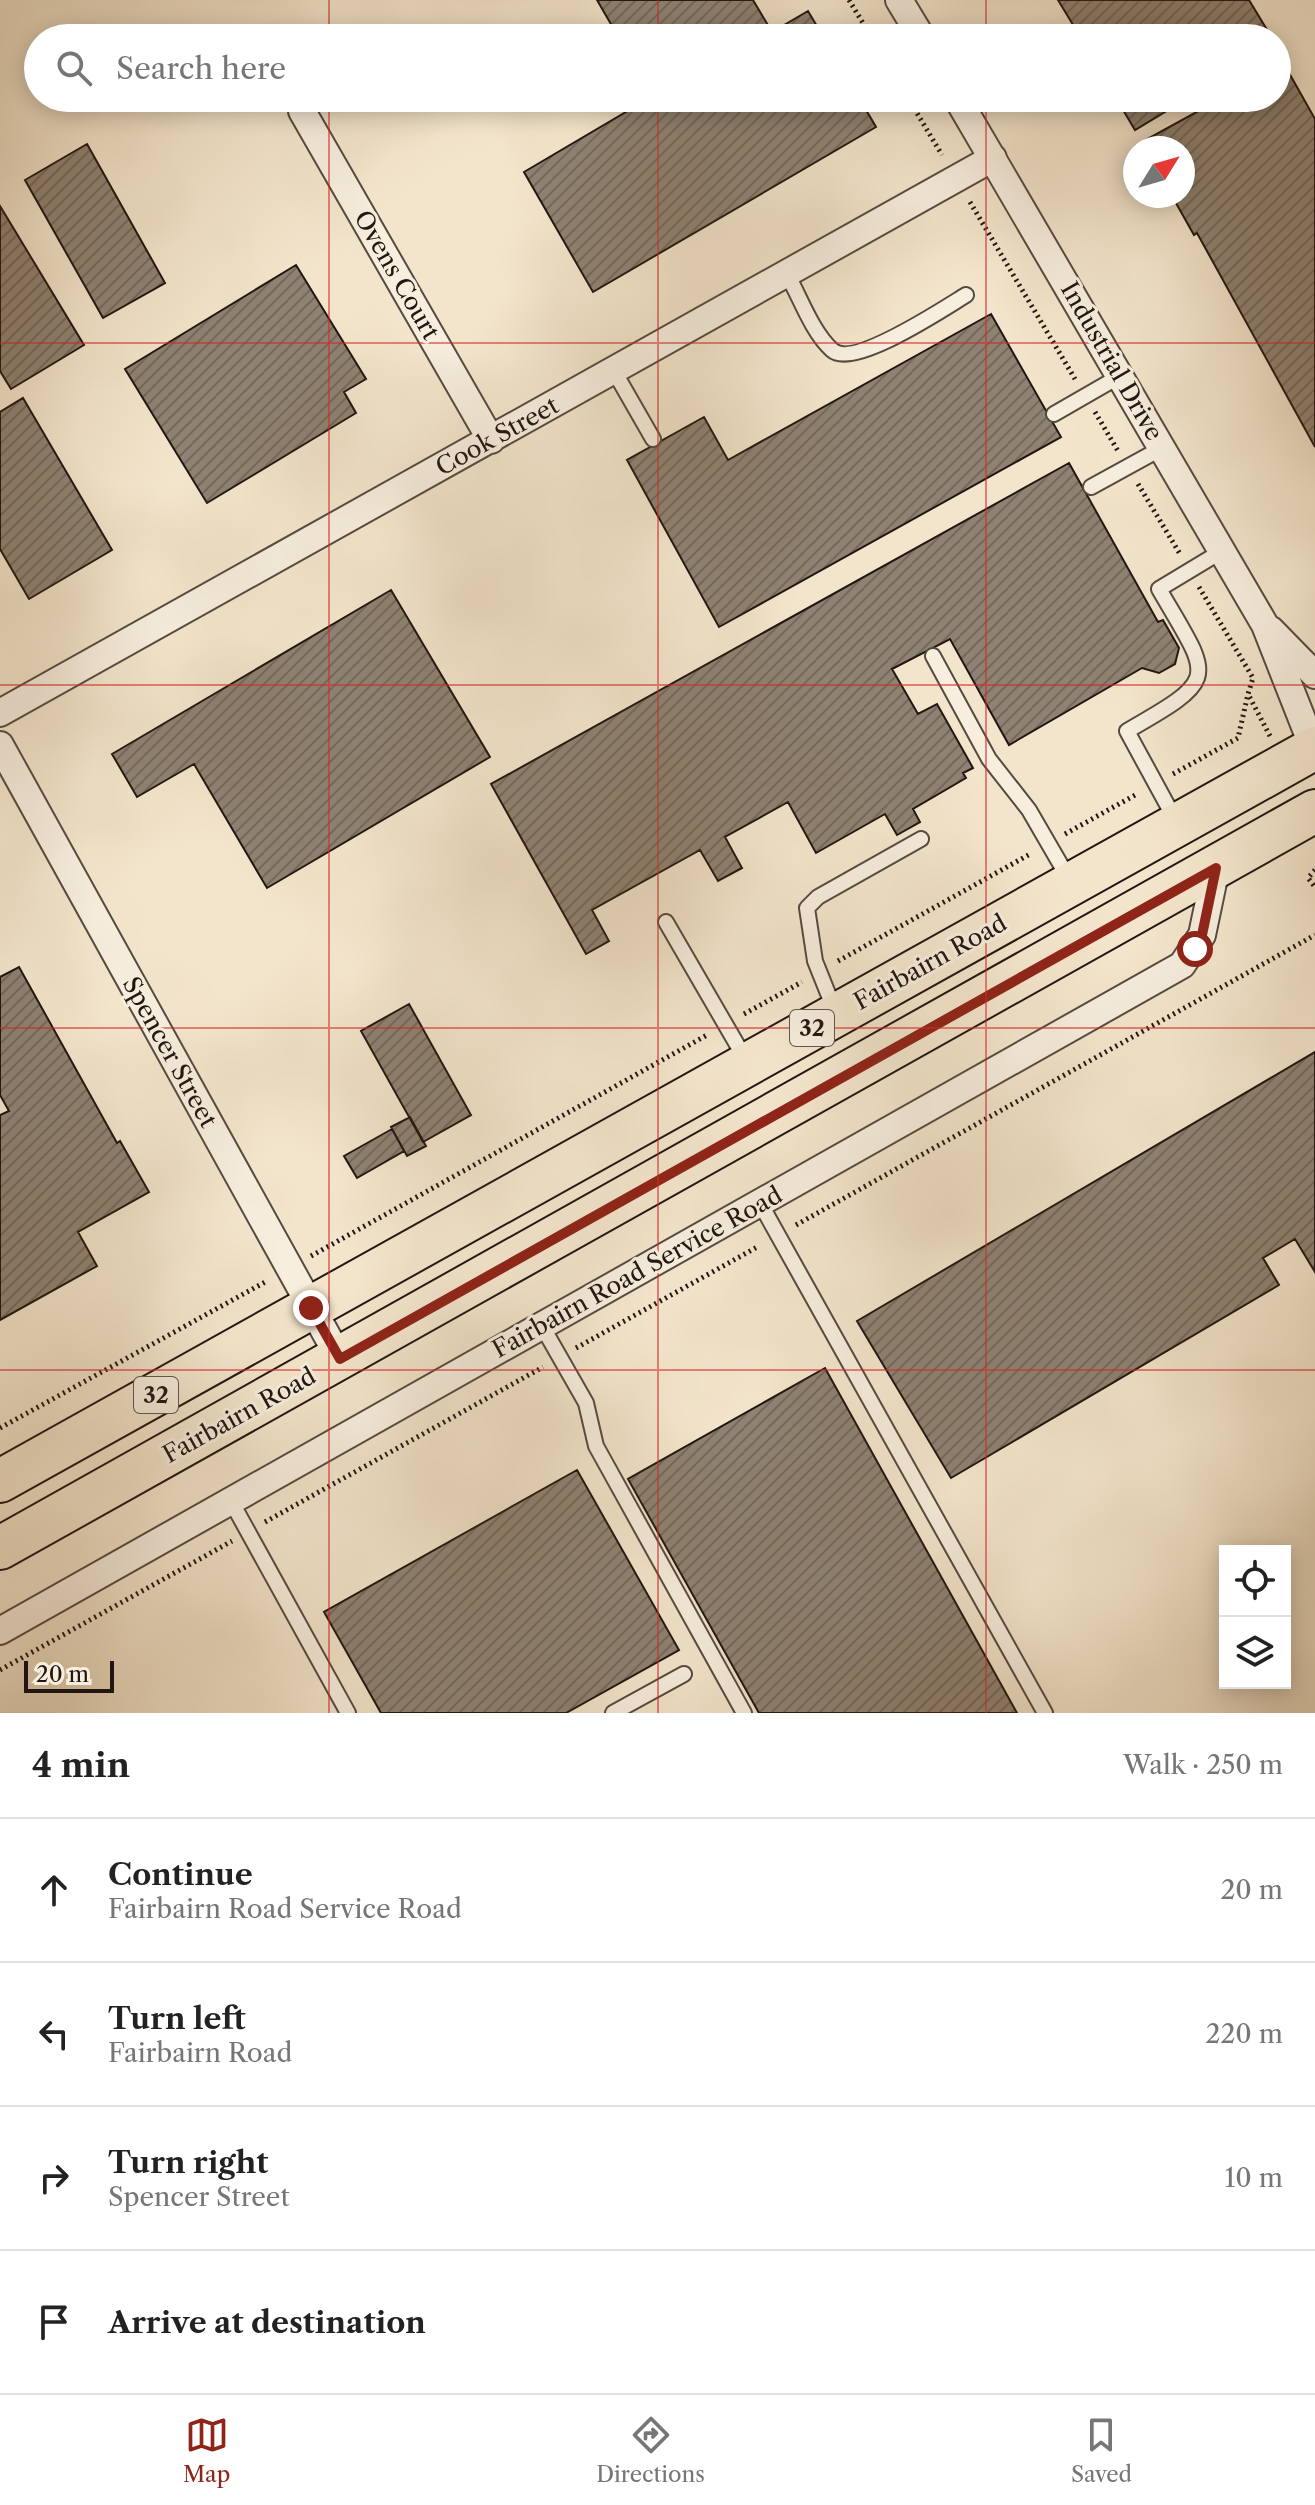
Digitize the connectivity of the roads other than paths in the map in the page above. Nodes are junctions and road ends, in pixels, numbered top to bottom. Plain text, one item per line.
1 (899, 0) edge
2 (914, 24) edge
3 (303, 112) edge
4 (965, 112) edge
5 (993, 158) junction
6 (787, 274) junction
7 (966, 295) dead end
8 (614, 371) junction
9 (1120, 376) junction
10 (1054, 414) dead end
11 (653, 439) dead end
12 (491, 440) junction
13 (1162, 448) junction
14 (1091, 487) dead end
15 (1222, 551) junction
16 (1265, 625) junction
17 (933, 656) dead end
18 (1315, 675) edge
19 (0, 713) edge
20 (0, 745) edge
21 (1314, 750) edge
22 (1178, 824) junction
23 (1307, 826) edge
24 (921, 839) dead end
25 (1216, 868) junction
26 (1072, 883) junction
27 (666, 922) dead end
28 (837, 1015) junction
29 (748, 1063) junction
30 (760, 1203) junction
31 (311, 1308) junction
32 (542, 1326) junction
33 (340, 1359) junction
34 (0, 1481) edge
35 (231, 1501) junction
36 (0, 1548) edge
37 (0, 1631) edge
38 (684, 1674) dead end
39 (348, 1713) edge
40 (613, 1713) edge
41 (744, 1713) edge
42 (1045, 1713) edge

1 - 2 street
3 - 12 street, Ovens Court
4 - 5 street, Industrial Drive
5 - 6 street, Cook Street
5 - 9 street, Industrial Drive
6 - 7 lane
6 - 8 street, Cook Street
8 - 11 lane
8 - 12 street, Cook Street
9 - 10 lane
9 - 13 street, Industrial Drive
12 - 19 street, Cook Street
13 - 14 lane
13 - 15 street, Industrial Drive
15 - 16 street, Industrial Drive
15 - 22 lane
16 - 18 street, Industrial Drive
16 - 21 street, Industrial Drive
17 - 26 lane
20 - 31 street, Spencer Street
21 - 22 main road, Fairbairn Road / 32
22 - 26 main road, Fairbairn Road / 32
23 - 25 main road, Fairbairn Road / 32
24 - 28 lane
25 - 30 street, Fairbairn Road Service Road
25 - 33 main road, Fairbairn Road / 32
26 - 28 main road, Fairbairn Road / 32
27 - 29 lane
28 - 29 main road, Fairbairn Road / 32
29 - 31 main road, Fairbairn Road / 32
30 - 32 street, Fairbairn Road Service Road
30 - 42 lane
31 - 33 street, Spencer Street
31 - 34 main road, Fairbairn Road / 32
32 - 35 street, Fairbairn Road Service Road
32 - 41 lane
33 - 36 main road, Fairbairn Road / 32
35 - 37 street, Fairbairn Road Service Road
35 - 39 lane
38 - 40 lane

